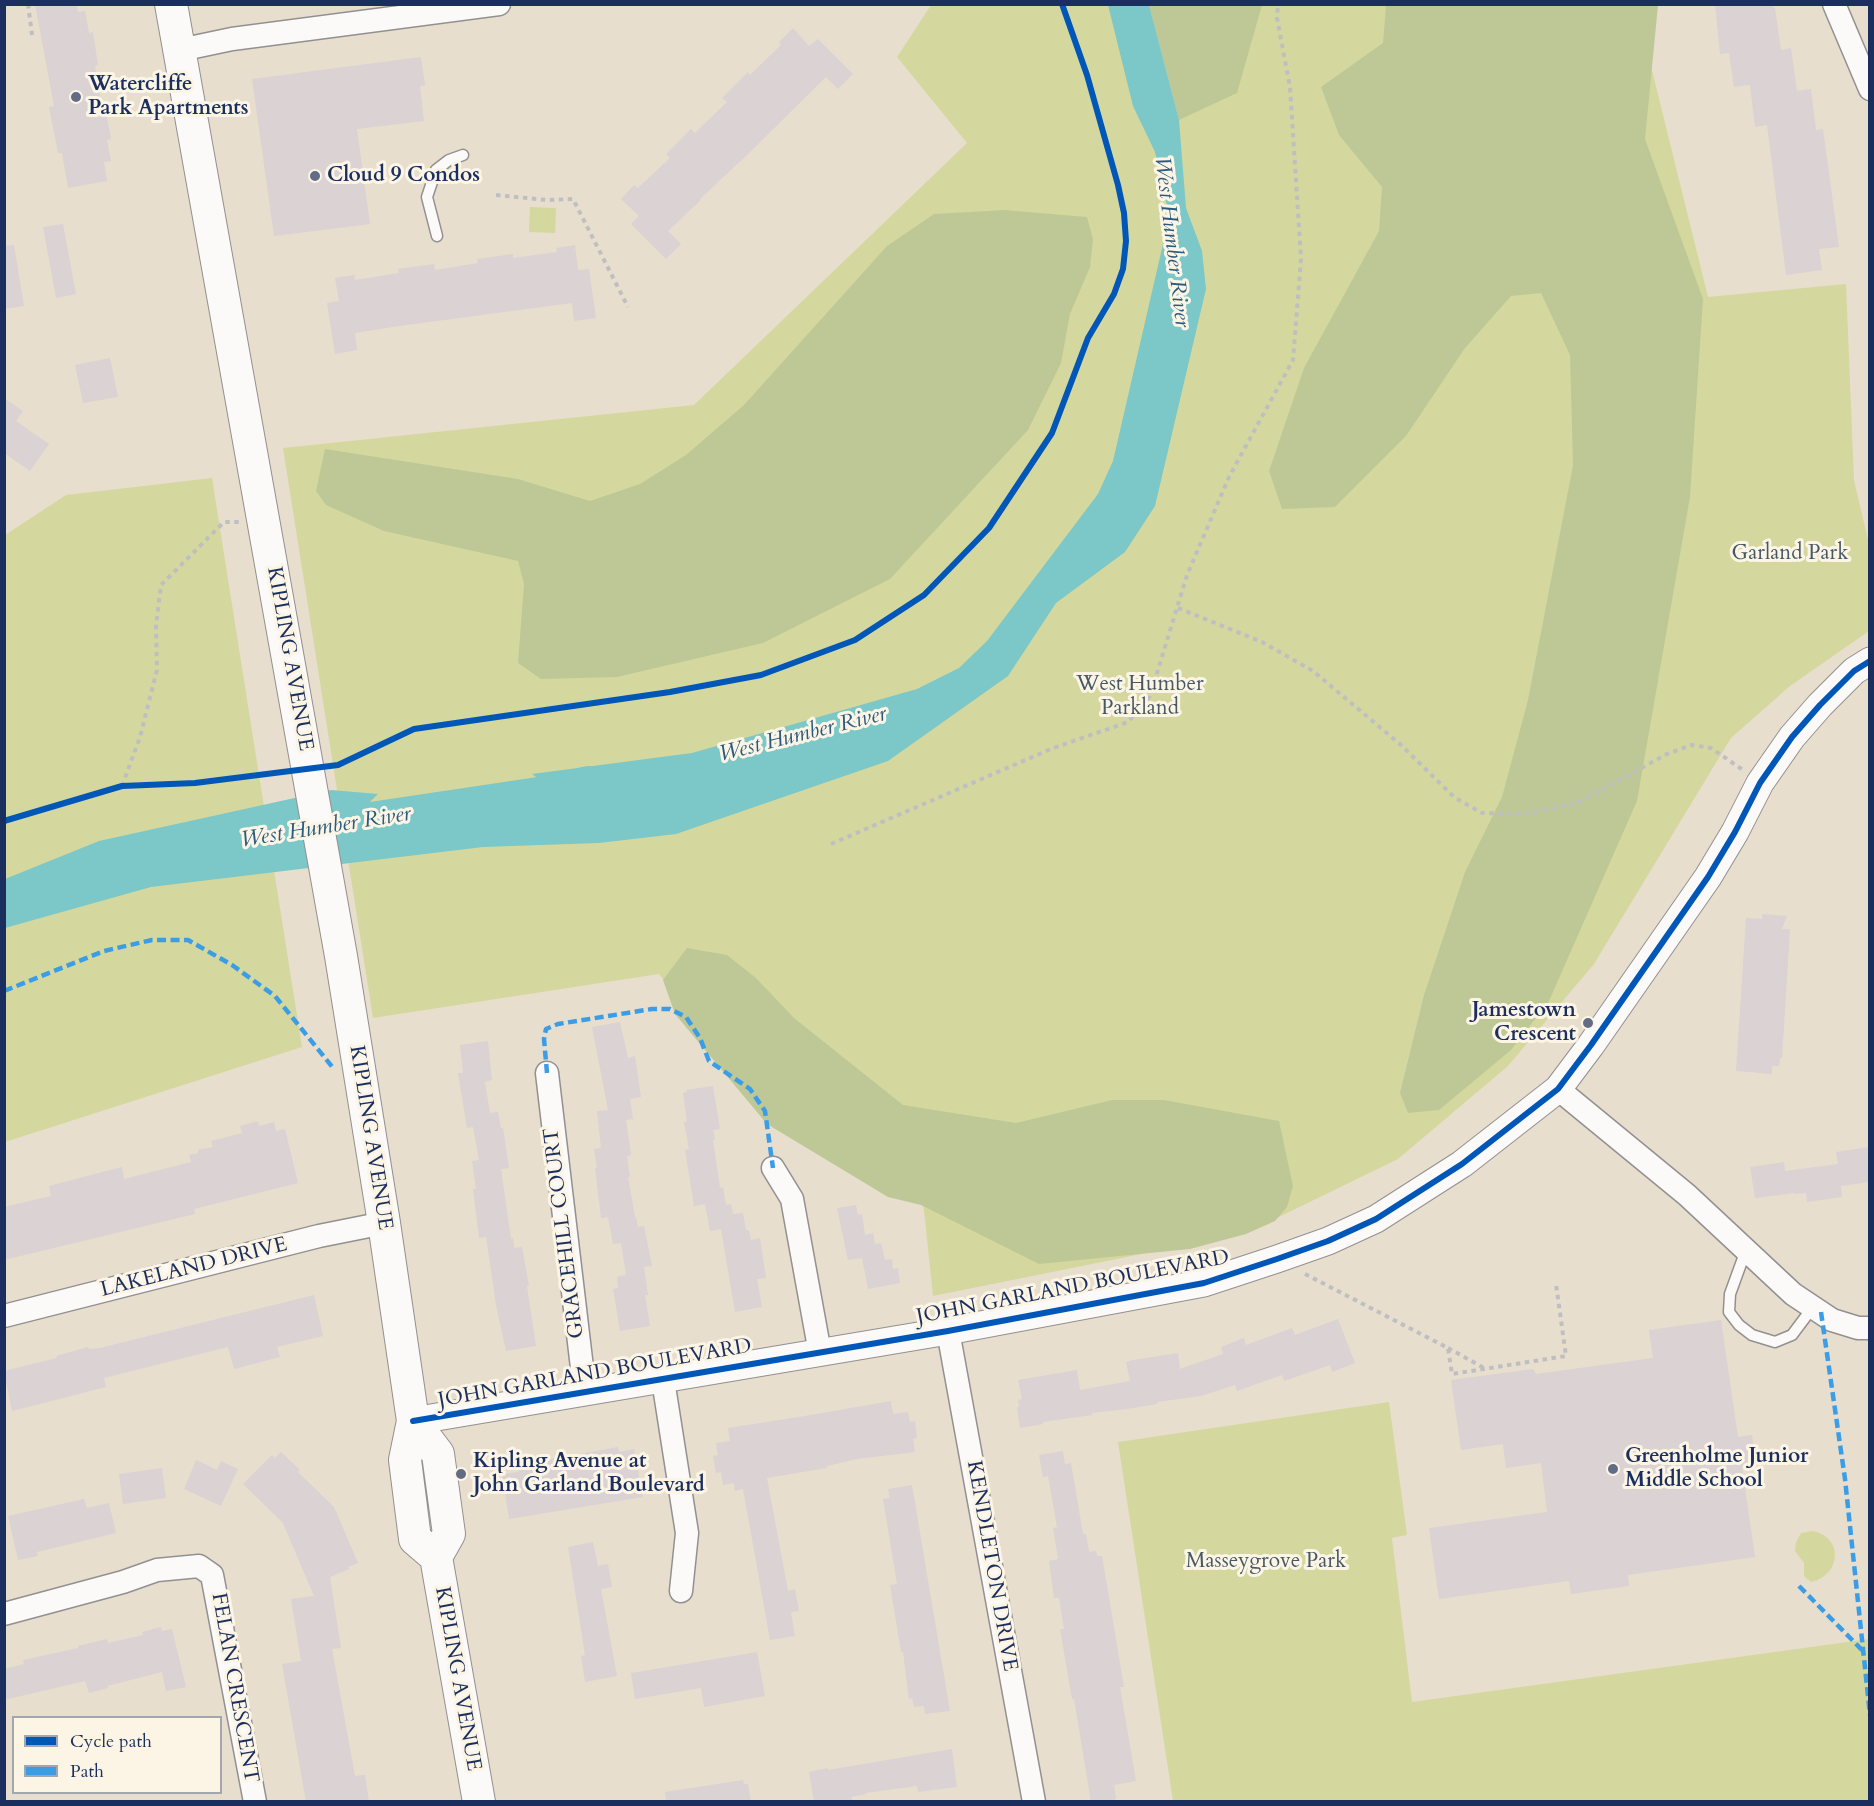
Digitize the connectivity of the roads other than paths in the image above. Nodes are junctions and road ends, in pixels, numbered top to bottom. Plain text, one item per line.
1 (171, 4) edge
2 (499, 4) edge
3 (1834, 4) edge
4 (441, 8) edge
5 (180, 50) junction
6 (1869, 89) edge
7 (463, 155) dead end
8 (437, 236) dead end
9 (1869, 661) edge
10 (547, 1073) dead end
11 (1558, 1089) junction
12 (773, 1168) dead end
13 (384, 1223) junction
14 (1746, 1250) junction
15 (1813, 1307) junction
16 (4, 1316) edge
17 (1869, 1328) edge
18 (948, 1331) junction
19 (820, 1353) junction
20 (663, 1380) junction
21 (585, 1393) junction
22 (413, 1421) junction
23 (681, 1591) dead end
24 (4, 1614) edge
25 (255, 1802) edge
26 (479, 1802) edge
27 (1034, 1802) edge

1 - 5 main road, KIPLING AVENUE
2 - 4 street
3 - 6 street
4 - 5 street
5 - 13 main road, KIPLING AVENUE
7 - 8 lane
9 - 11 street, JOHN GARLAND BOULEVARD
10 - 21 street, GRACEHILL COURT
11 - 14 street
11 - 18 street, JOHN GARLAND BOULEVARD
12 - 19 street
13 - 16 street, LAKELAND DRIVE
13 - 22 main road, KIPLING AVENUE
14 - 15 street
14 - 15 lane
15 - 17 street
18 - 19 street, JOHN GARLAND BOULEVARD
18 - 27 street, KENDLETON DRIVE
19 - 20 street, JOHN GARLAND BOULEVARD
20 - 21 street, JOHN GARLAND BOULEVARD
20 - 23 street
21 - 22 street, JOHN GARLAND BOULEVARD
22 - 26 main road, KIPLING AVENUE
24 - 25 street, FELAN CRESCENT

